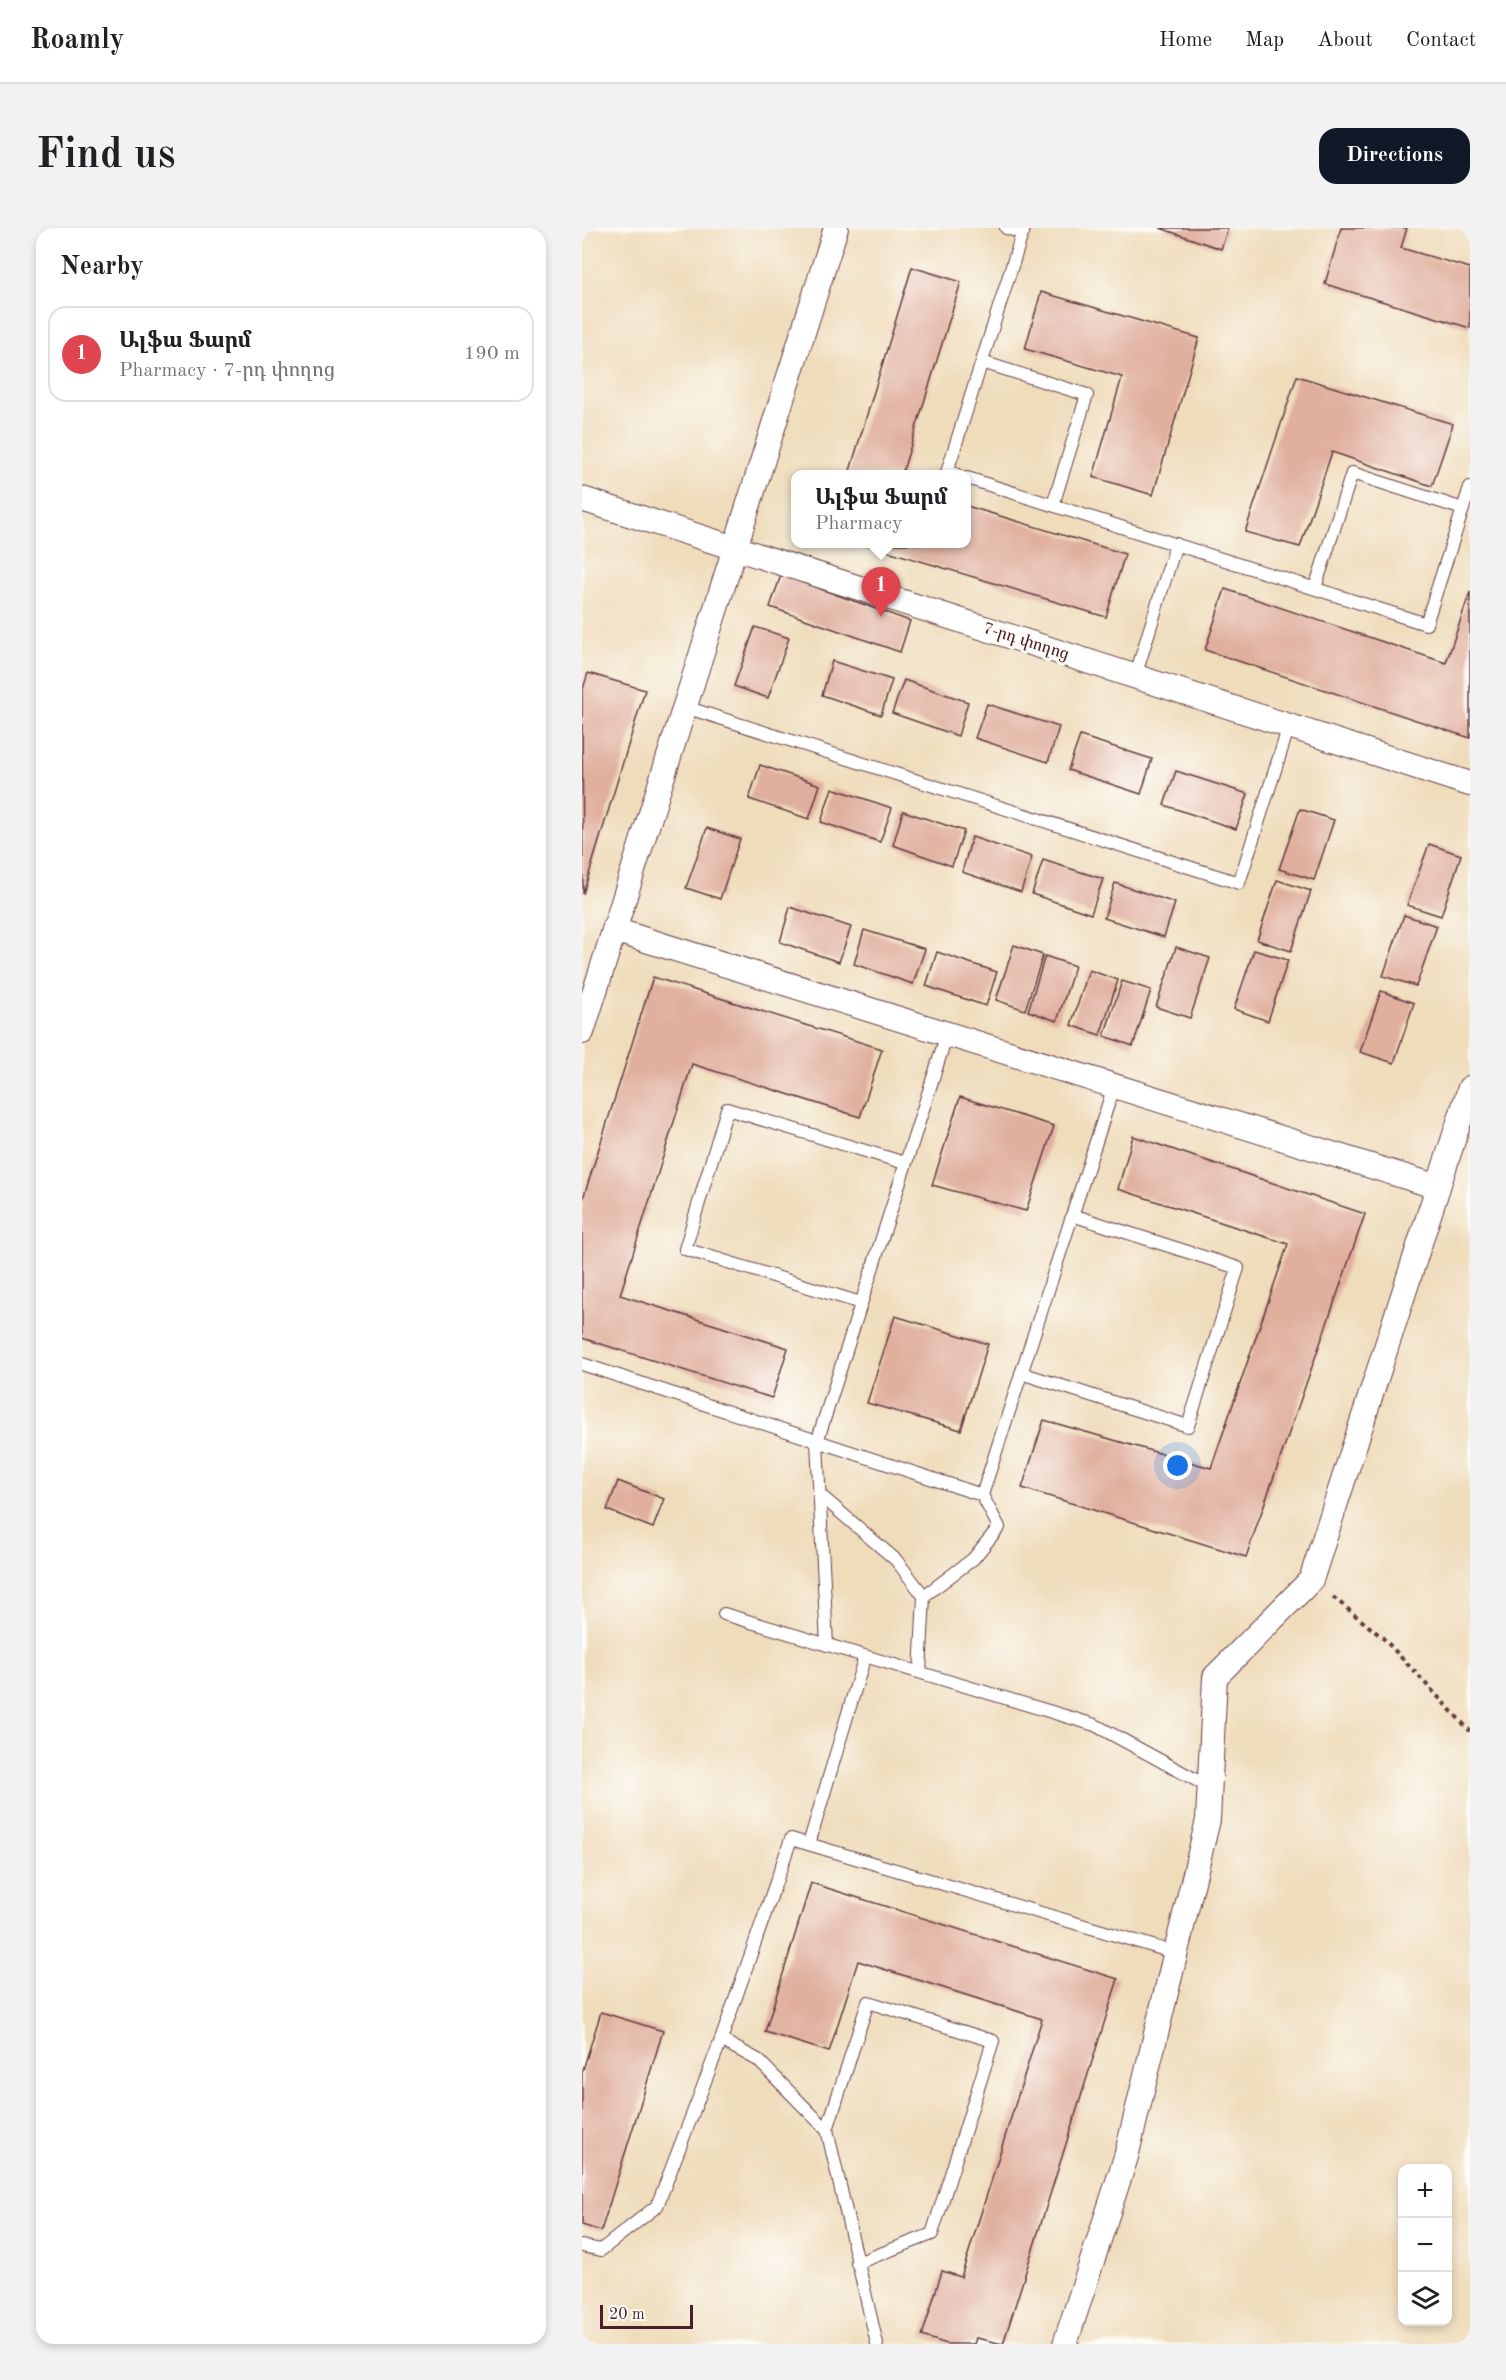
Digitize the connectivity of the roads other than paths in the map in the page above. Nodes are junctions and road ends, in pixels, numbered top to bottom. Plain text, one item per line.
1 (836, 228) edge
2 (1006, 228) edge
3 (1024, 231) edge
4 (982, 362) junction
5 (948, 470) edge
6 (971, 480) edge
7 (1470, 487) edge
8 (582, 499) edge
9 (1053, 505) junction
10 (1463, 508) junction
11 (1176, 544) junction
12 (735, 548) junction
13 (1315, 588) junction
14 (1135, 677) junction
15 (685, 706) junction
16 (1289, 726) junction
17 (1470, 784) edge
18 (614, 930) junction
19 (582, 1032) edge
20 (947, 1034) junction
21 (1114, 1086) junction
22 (1470, 1088) edge
23 (905, 1163) junction
24 (1438, 1187) junction
25 (1072, 1215) junction
26 (861, 1303) junction
27 (582, 1364) edge
28 (1021, 1374) junction
29 (817, 1442) junction
30 (819, 1494) junction
31 (982, 1495) junction
32 (924, 1596) junction
33 (724, 1614) dead end
34 (827, 1645) junction
35 (865, 1656) junction
36 (920, 1672) junction
37 (1209, 1787) junction
38 (809, 1844) junction
39 (1176, 1953) junction
40 (721, 2040) junction
41 (827, 2130) junction
42 (582, 2246) edge
43 (857, 2263) junction
44 (877, 2344) edge
45 (1065, 2344) edge

1 - 12 street
2 - 3 lane
3 - 4 lane
4 - 5 lane
4 - 9 lane
6 - 9 lane
7 - 10 lane
8 - 12 street, 7-րդ փողոց
9 - 11 lane
10 - 13 lane
10 - 13 lane
11 - 13 lane
11 - 14 lane
12 - 14 street, 7-րդ փողոց
12 - 15 street
14 - 16 street, 7-րդ փողոց
15 - 16 lane
15 - 18 street
16 - 17 street, 7-րդ փողոց
18 - 19 street
18 - 20 street
20 - 21 street
20 - 23 lane
21 - 24 street
21 - 25 lane
22 - 24 street
23 - 26 lane
23 - 26 lane
24 - 37 street
25 - 28 lane
25 - 28 lane
26 - 29 lane
27 - 29 lane
28 - 31 lane
29 - 30 lane
29 - 31 lane
30 - 32 lane
30 - 34 lane
31 - 32 lane
32 - 36 lane
33 - 34 lane
34 - 35 lane
35 - 36 lane
35 - 38 lane
36 - 37 lane
37 - 39 street
38 - 39 lane
38 - 40 lane
39 - 45 street
40 - 41 lane
40 - 42 lane
41 - 43 lane
41 - 43 lane
43 - 44 lane

